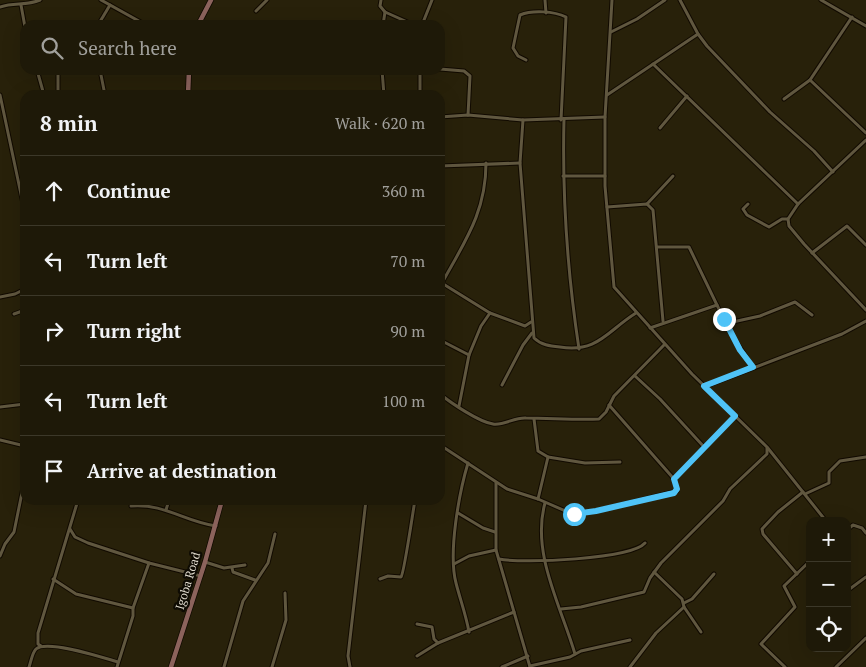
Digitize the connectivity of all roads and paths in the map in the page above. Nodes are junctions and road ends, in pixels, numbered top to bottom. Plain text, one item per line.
1 (40, 0) edge
2 (101, 0) edge
3 (211, 0) edge
4 (267, 0) edge
5 (381, 0) edge
6 (432, 0) edge
7 (546, 0) edge
8 (612, 0) edge
9 (664, 0) edge
10 (680, 0) edge
11 (821, 0) edge
12 (21, 5) junction
13 (110, 5) junction
14 (0, 7) edge
15 (256, 11) dead end
16 (385, 12) junction
17 (546, 12) junction
18 (852, 17) junction
19 (24, 20) edge
20 (101, 20) edge
21 (137, 20) edge
22 (201, 20) edge
23 (383, 20) edge
24 (403, 20) edge
25 (424, 20) edge
26 (866, 26) edge
27 (611, 32) junction
28 (698, 34) junction
29 (526, 60) dead end
30 (653, 64) junction
31 (445, 69) edge
32 (38, 75) edge
33 (58, 75) edge
34 (101, 75) edge
35 (189, 75) edge
36 (382, 75) edge
37 (420, 75) edge
38 (810, 80) junction
39 (43, 90) edge
40 (58, 90) edge
41 (103, 90) edge
42 (188, 90) edge
43 (384, 90) edge
44 (420, 90) edge
45 (0, 95) edge
46 (607, 95) junction
47 (686, 96) junction
48 (784, 99) dead end
49 (468, 115) junction
50 (445, 117) edge
51 (605, 117) junction
52 (524, 120) junction
53 (563, 120) junction
54 (660, 128) dead end
55 (866, 132) edge
56 (866, 140) edge
57 (486, 163) junction
58 (520, 163) junction
59 (445, 166) edge
60 (833, 172) junction
61 (563, 176) junction
62 (605, 176) junction
63 (673, 176) dead end
64 (20, 182) edge
65 (647, 204) junction
66 (748, 204) dead end
67 (798, 204) junction
68 (607, 207) junction
69 (788, 219) junction
70 (866, 245) edge
71 (657, 247) junction
72 (812, 253) junction
73 (445, 275) edge
74 (445, 285) edge
75 (20, 292) edge
76 (0, 297) edge
77 (717, 305) junction
78 (866, 310) edge
79 (20, 312) edge
80 (490, 313) junction
81 (636, 313) junction
82 (14, 314) dead end
83 (812, 315) dead end
84 (663, 321) junction
85 (866, 321) edge
86 (531, 322) junction
87 (728, 323) junction
88 (650, 328) junction
89 (532, 333) junction
90 (445, 343) edge
91 (664, 344) junction
92 (578, 349) junction
93 (468, 355) junction
94 (753, 367) junction
95 (635, 376) junction
96 (502, 385) dead end
97 (704, 386) junction
98 (445, 397) edge
99 (20, 405) edge
100 (609, 405) junction
101 (459, 406) junction
102 (0, 407) edge
103 (614, 410) junction
104 (606, 412) junction
105 (735, 416) junction
106 (534, 419) junction
107 (0, 440) edge
108 (20, 445) edge
109 (767, 447) junction
110 (445, 448) edge
111 (705, 448) junction
112 (548, 457) junction
113 (866, 457) edge
114 (620, 462) dead end
115 (468, 463) junction
116 (674, 479) junction
117 (496, 483) junction
118 (804, 493) junction
119 (538, 499) junction
120 (20, 503) edge
121 (546, 503) junction
122 (77, 505) edge
123 (140, 505) edge
124 (151, 505) edge
125 (168, 505) edge
126 (221, 505) edge
127 (365, 505) edge
128 (414, 505) edge
129 (131, 506) dead end
130 (166, 510) junction
131 (458, 513) junction
132 (823, 517) edge
133 (216, 526) junction
134 (70, 527) junction
135 (851, 527) edge
136 (495, 532) junction
137 (866, 532) edge
138 (275, 534) dead end
139 (75, 537) junction
140 (67, 540) junction
141 (645, 543) dead end
142 (496, 550) junction
143 (0, 556) edge
144 (499, 559) junction
145 (205, 562) junction
146 (546, 562) junction
147 (809, 562) edge
148 (149, 563) junction
149 (454, 564) junction
150 (245, 565) dead end
151 (232, 568) junction
152 (654, 572) junction
153 (714, 574) dead end
154 (797, 574) junction
155 (201, 576) junction
156 (866, 577) edge
157 (53, 579) junction
158 (255, 580) junction
159 (380, 580) dead end
160 (851, 588) edge
161 (285, 593) dead end
162 (684, 605) junction
163 (133, 608) junction
164 (561, 609) junction
165 (514, 612) junction
166 (417, 624) dead end
167 (469, 632) junction
168 (701, 632) dead end
169 (866, 638) edge
170 (630, 640) dead end
171 (438, 643) junction
172 (41, 646) junction
173 (575, 654) junction
174 (417, 656) dead end
175 (528, 656) junction
176 (118, 665) edge
177 (29, 667) edge
178 (171, 667) edge
179 (224, 667) edge
180 (272, 667) edge
181 (350, 667) edge
182 (502, 667) edge
183 (530, 667) edge
184 (630, 667) edge
185 (785, 667) edge
186 (836, 667) edge

1 - 12 street
2 - 13 street
3 - 22 street
4 - 15 street
5 - 16 street
6 - 25 street
7 - 17 street
8 - 27 street
9 - 27 street
10 - 28 street
11 - 18 street
12 - 14 street
12 - 19 street
13 - 20 street
13 - 21 street
16 - 23 street
16 - 24 street
17 - 29 street
17 - 53 street
18 - 26 street
18 - 38 street
27 - 46 street
28 - 30 street
28 - 60 street
30 - 46 street
30 - 47 street
31 - 49 street
32 - 39 street
33 - 40 street
34 - 41 street
35 - 42 street
36 - 43 street
37 - 44 street
38 - 48 street
38 - 55 street
45 - 64 street
46 - 51 street
47 - 54 street
47 - 67 street
49 - 50 street
49 - 52 street
51 - 53 street
51 - 62 street
52 - 53 street
52 - 58 street
53 - 61 street
56 - 60 street
57 - 58 street
57 - 59 street
57 - 73 street
58 - 86 street
60 - 67 street
61 - 62 street
61 - 92 street
62 - 68 street
63 - 65 street
65 - 68 street
65 - 71 street
66 - 69 street
67 - 69 street
68 - 81 street
69 - 72 street
70 - 72 street
71 - 77 street
71 - 84 street
72 - 78 street
74 - 80 street
75 - 76 street
77 - 84 street
77 - 87 street
79 - 82 street
80 - 86 street
80 - 93 street
81 - 88 street
81 - 92 street
83 - 87 street
84 - 88 street
85 - 94 street
86 - 89 street
87 - 94 street
88 - 91 street
89 - 92 street
89 - 96 street
90 - 93 street
91 - 95 street
91 - 97 street
93 - 101 street
94 - 97 street
95 - 100 street
95 - 111 street
97 - 105 street
98 - 101 street
99 - 102 street
100 - 103 street
100 - 104 street
101 - 106 street
103 - 104 street
103 - 116 street
104 - 106 street
105 - 109 street
105 - 111 street
106 - 112 street
107 - 108 street
109 - 118 street
109 - 152 street
110 - 115 street
111 - 116 street
112 - 114 street
112 - 119 street
113 - 118 street
115 - 117 street
115 - 131 street
116 - 121 street
117 - 119 street
117 - 136 street
118 - 132 street
118 - 154 street
119 - 121 street
120 - 143 street
121 - 146 street
122 - 134 street
123 - 129 street
124 - 130 street
125 - 130 street
126 - 133 street, Igoba Road
127 - 181 street
128 - 159 street
130 - 133 street
131 - 136 street
131 - 149 street
133 - 145 street, Igoba Road
134 - 139 street
134 - 140 street
135 - 137 street
136 - 142 street
138 - 158 street
139 - 140 street
139 - 148 street
140 - 157 street
141 - 146 street
142 - 144 street
142 - 149 street
144 - 146 street
144 - 165 street
145 - 151 street
145 - 155 street, Igoba Road
146 - 164 street
147 - 154 street
148 - 155 street
148 - 163 street
149 - 167 street
150 - 151 street
151 - 158 street
152 - 162 street
152 - 164 street
153 - 162 street
154 - 185 street
155 - 178 street, Igoba Road
156 - 160 street
157 - 163 street
157 - 172 street
158 - 179 street
161 - 180 street
162 - 168 street
162 - 184 street
163 - 176 street
164 - 173 street
165 - 167 street
165 - 175 street
166 - 171 street
167 - 171 street
169 - 186 street
170 - 173 street
171 - 174 street
172 - 176 street
172 - 177 street
173 - 183 street
175 - 182 street
175 - 183 street

